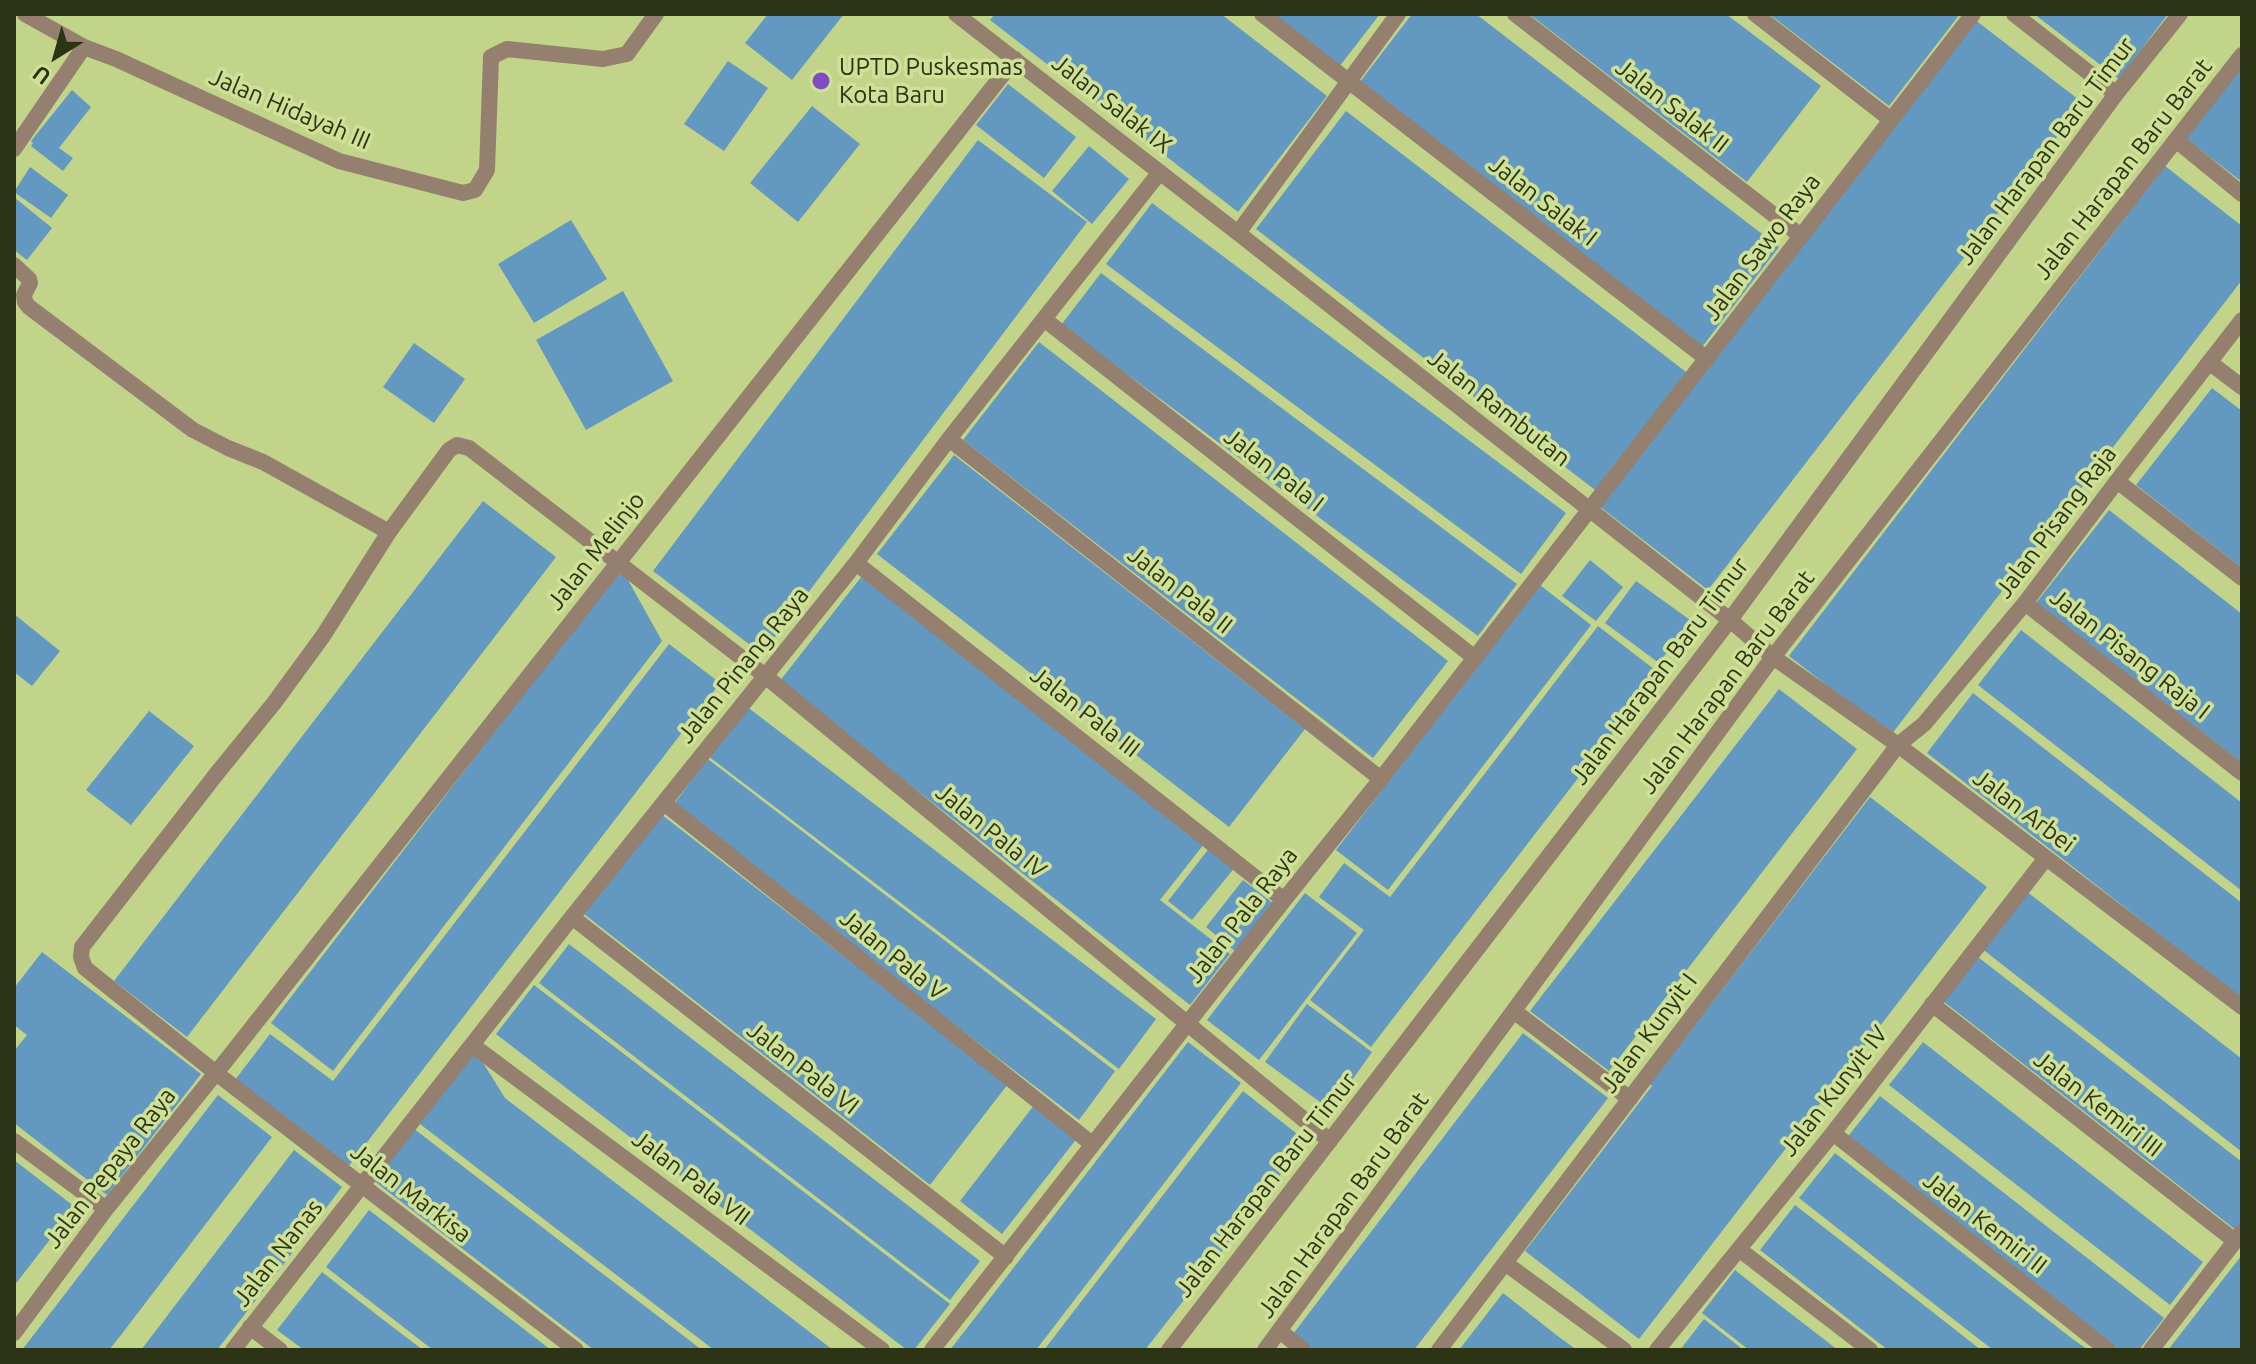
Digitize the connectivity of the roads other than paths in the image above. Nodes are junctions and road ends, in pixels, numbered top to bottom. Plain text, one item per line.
1 (25, 14) edge
2 (656, 14) edge
3 (1262, 14) edge
4 (1398, 14) edge
5 (1515, 14) edge
6 (1755, 14) edge
7 (1973, 14) edge
8 (2014, 14) edge
9 (2180, 14) edge
10 (961, 15) edge
11 (84, 47) junction
12 (2242, 55) edge
13 (1015, 59) junction
14 (1350, 81) junction
15 (2116, 94) junction
16 (1890, 119) junction
17 (2176, 140) junction
18 (14, 149) edge
19 (1160, 172) junction
20 (2242, 194) edge
21 (1238, 233) junction
22 (1801, 236) junction
23 (14, 265) edge
24 (1044, 319) junction
25 (2242, 320) edge
26 (1707, 359) junction
27 (2209, 362) junction
28 (2242, 387) edge
29 (949, 439) junction
30 (2117, 481) junction
31 (1589, 510) junction
32 (389, 532) junction
33 (618, 562) junction
34 (856, 563) junction
35 (2242, 578) edge
36 (2025, 603) junction
37 (1730, 620) junction
38 (1773, 657) junction
39 (1475, 658) junction
40 (764, 675) junction
41 (1898, 745) junction
42 (2242, 773) edge
43 (1381, 779) junction
44 (664, 803) junction
45 (2046, 858) junction
46 (1284, 900) junction
47 (572, 917) junction
48 (1932, 1004) junction
49 (2242, 1007) edge
50 (1515, 1012) junction
51 (1188, 1023) junction
52 (472, 1045) junction
53 (216, 1073) junction
54 (1630, 1099) junction
55 (1833, 1133) junction
56 (14, 1141) edge
57 (1330, 1141) junction
58 (1092, 1144) junction
59 (362, 1186) junction
60 (106, 1209) junction
61 (2238, 1236) edge
62 (1740, 1250) junction
63 (1006, 1257) junction
64 (1505, 1263) junction
65 (250, 1327) junction
66 (1280, 1331) junction
67 (14, 1333) edge
68 (233, 1350) edge
69 (280, 1350) edge
70 (576, 1350) edge
71 (882, 1350) edge
72 (932, 1350) edge
73 (1169, 1350) edge
74 (1265, 1350) edge
75 (1303, 1350) edge
76 (1439, 1350) edge
77 (1624, 1350) edge
78 (1657, 1350) edge
79 (1870, 1350) edge
80 (2108, 1350) edge
81 (2151, 1350) edge

1 - 11 street
2 - 11 street, Jalan Hidayah III
3 - 14 street, Jalan Salak I
4 - 14 street
5 - 22 street, Jalan Salak II
6 - 16 street
7 - 16 street, Jalan Sawo Raya
8 - 15 street
9 - 15 street, Jalan Harapan Baru Timur
10 - 13 street, Jalan Salak IX
11 - 18 street
12 - 17 street, Jalan Harapan Baru Barat
13 - 19 street, Jalan Salak IX
13 - 33 street, Jalan Melinjo
14 - 21 street
14 - 26 street, Jalan Salak I
15 - 37 street, Jalan Harapan Baru Timur
16 - 22 street, Jalan Sawo Raya
17 - 20 street
17 - 38 street, Jalan Harapan Baru Barat
19 - 21 street, Jalan Salak IX
19 - 24 street, Jalan Pinang Raya
21 - 31 street, Jalan Rambutan
22 - 26 street, Jalan Sawo Raya
23 - 32 street
24 - 29 street, Jalan Pinang Raya
24 - 39 street, Jalan Pala I
25 - 27 street, Jalan Pisang Raja
26 - 31 street, Jalan Sawo Raya
27 - 28 street
27 - 30 street, Jalan Pisang Raja
29 - 34 street, Jalan Pinang Raya
29 - 43 street, Jalan Pala II
30 - 35 street
30 - 36 street, Jalan Pisang Raja
31 - 37 street, Jalan Rambutan
31 - 39 street, Jalan Pala Raya
32 - 33 street, Jalan Pala IV
32 - 53 street, Jalan Markisa
33 - 40 street, Jalan Pala IV
33 - 53 street, Jalan Melinjo
34 - 40 street, Jalan Pinang Raya
34 - 46 street, Jalan Pala III
36 - 41 street, Jalan Pisang Raja
36 - 42 street, Jalan Pisang Raja I
37 - 38 street, Jalan Rambutan
37 - 57 street, Jalan Harapan Baru Timur
38 - 41 street, Jalan Arbei
38 - 50 street, Jalan Harapan Baru Barat
39 - 43 street, Jalan Pala Raya
40 - 44 street, Jalan Pinang Raya
40 - 51 street, Jalan Pala IV
41 - 45 street, Jalan Arbei
41 - 54 street, Jalan Kunyit I
43 - 46 street, Jalan Pala Raya
44 - 47 street, Jalan Pinang Raya
44 - 58 street, Jalan Pala V
45 - 48 street, Jalan Kunyit IV
45 - 49 street, Jalan Arbei
46 - 51 street, Jalan Pala Raya
47 - 52 street, Jalan Pinang Raya
47 - 63 street, Jalan Pala VI
48 - 55 street, Jalan Kunyit IV
48 - 61 street, Jalan Kemiri III
50 - 54 street
50 - 66 street, Jalan Harapan Baru Barat
51 - 57 street, Jalan Pala IV
51 - 58 street, Jalan Pala Raya
52 - 59 street, Jalan Pinang Raya
52 - 71 street, Jalan Pala VII
53 - 59 street, Jalan Markisa
53 - 60 street, Jalan Pepaya Raya
54 - 64 street, Jalan Kunyit I
55 - 62 street, Jalan Kunyit IV
55 - 80 street, Jalan Kemiri II
56 - 60 street
57 - 73 street, Jalan Harapan Baru Timur
58 - 63 street, Jalan Pala Raya
59 - 65 street, Jalan Nanas
59 - 70 street, Jalan Markisa
60 - 67 street, Jalan Pepaya Raya
61 - 81 street
62 - 78 street, Jalan Kunyit IV
62 - 79 street
63 - 72 street, Jalan Pala Raya
64 - 76 street, Jalan Kunyit I
64 - 77 street
65 - 68 street, Jalan Nanas
65 - 69 street
66 - 74 street, Jalan Harapan Baru Barat
66 - 75 street

